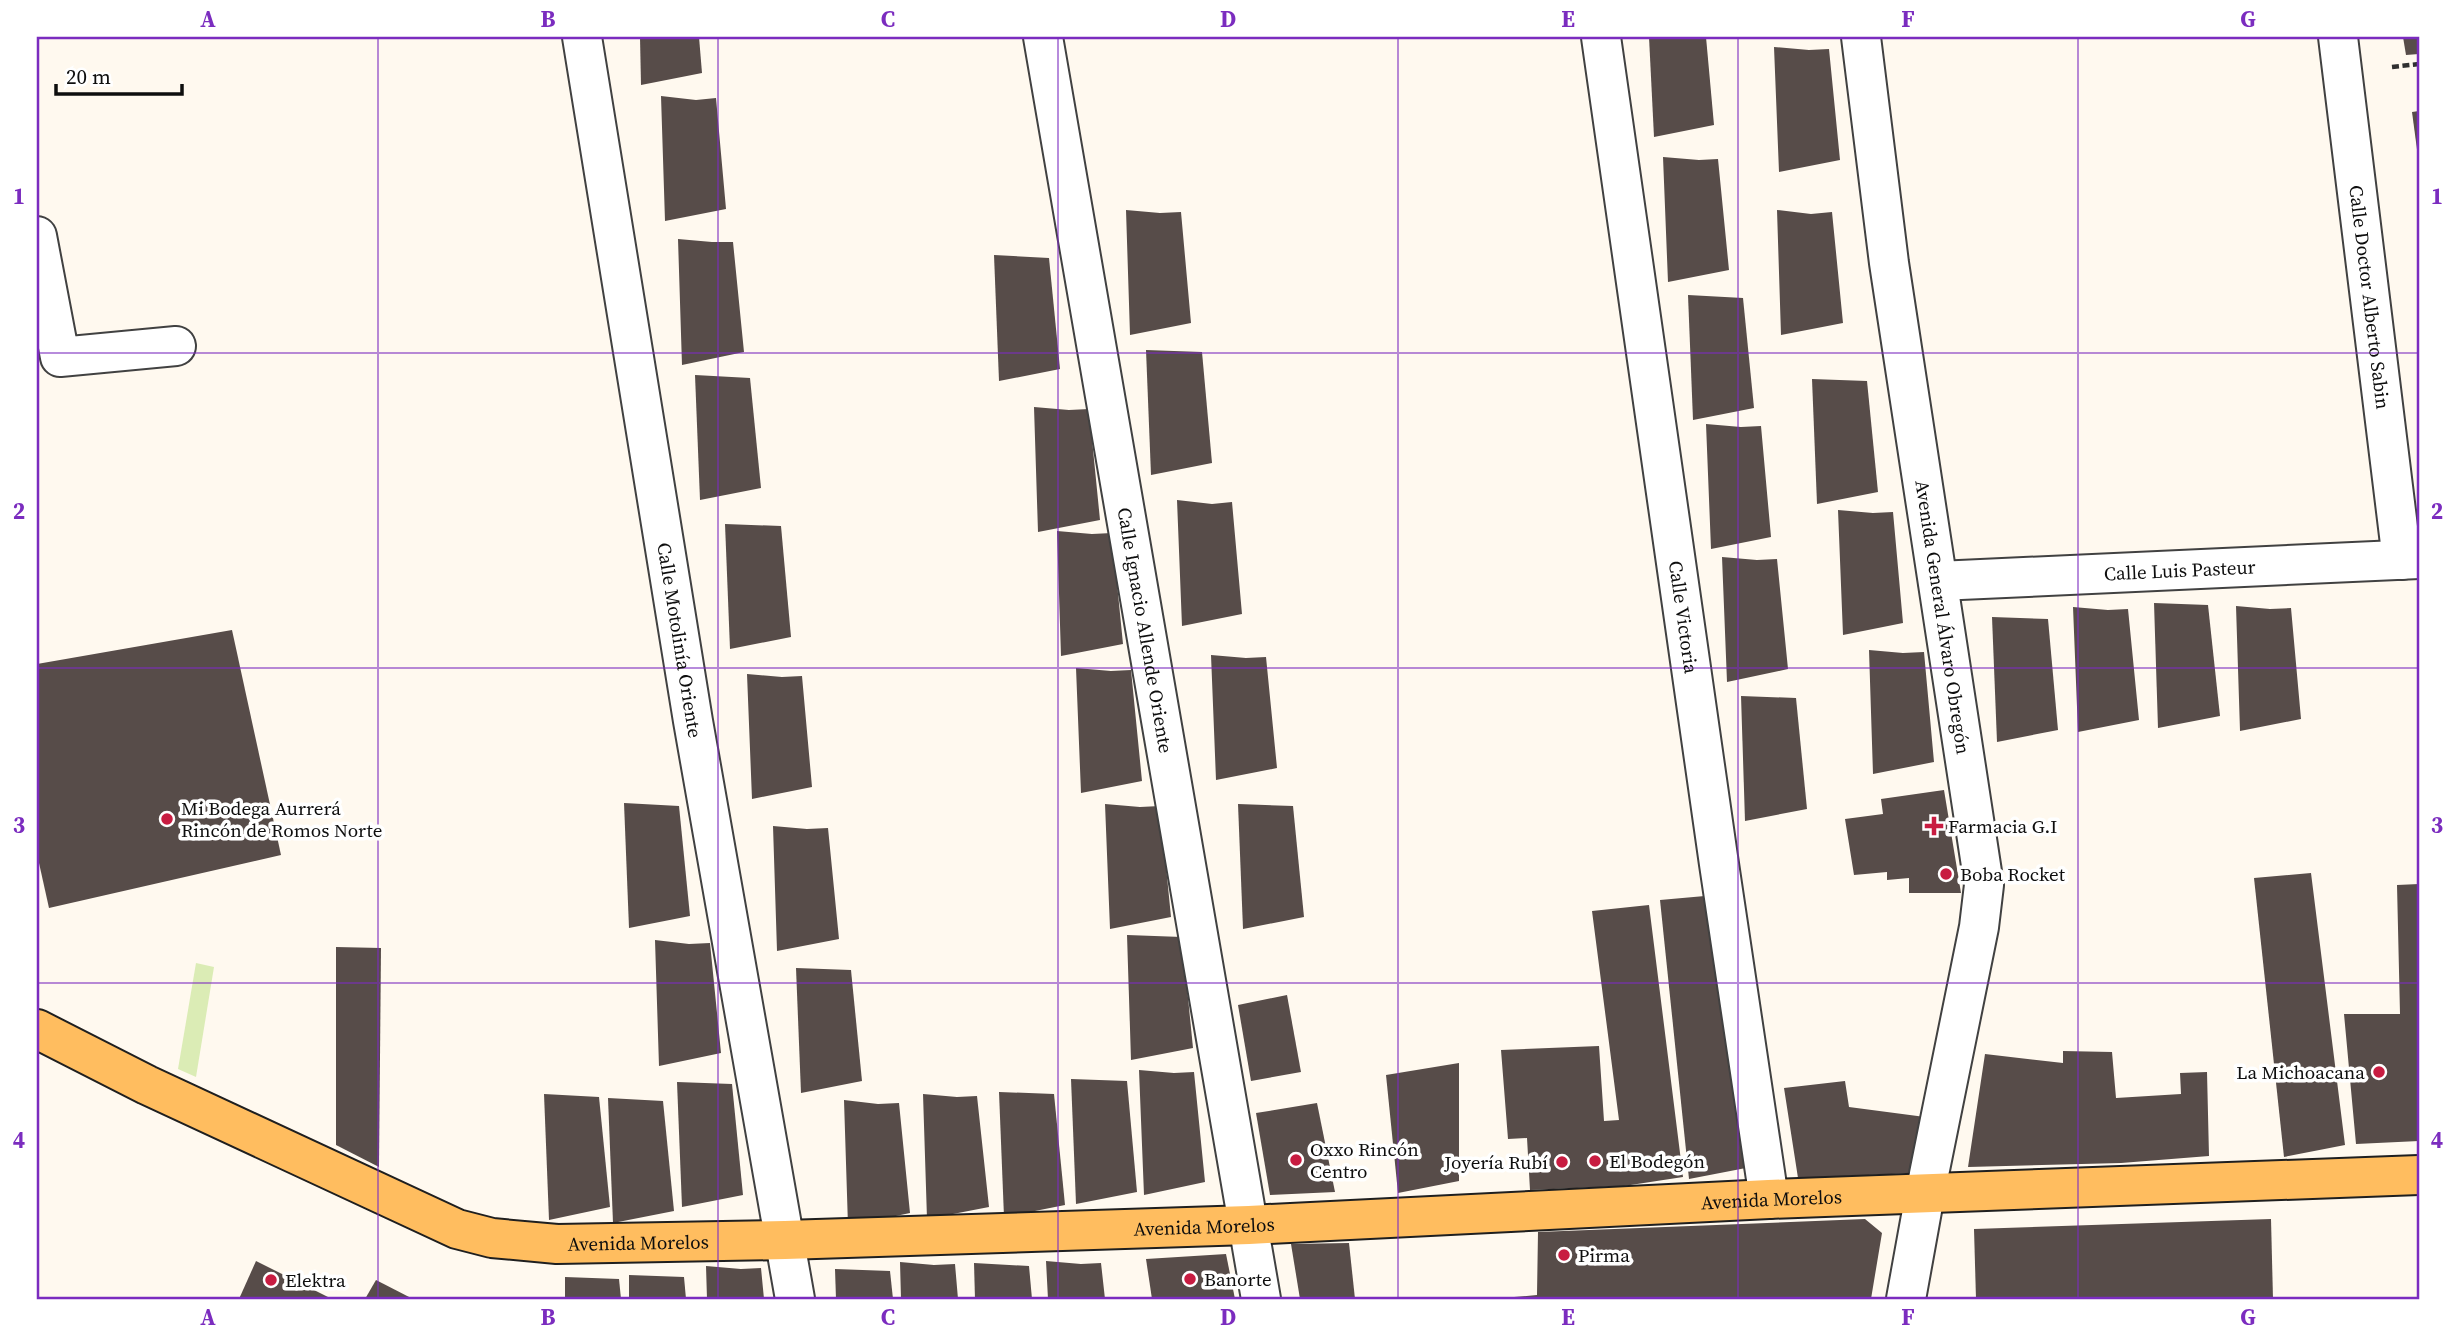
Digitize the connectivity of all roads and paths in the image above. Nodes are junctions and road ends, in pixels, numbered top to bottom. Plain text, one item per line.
1 (582, 37) edge
2 (1043, 37) edge
3 (1601, 37) edge
4 (1861, 37) edge
5 (2338, 37) edge
6 (2419, 64) edge
7 (2392, 67) dead end
8 (37, 236) edge
9 (176, 345) dead end
10 (2410, 559) edge
11 (1938, 581) junction
12 (37, 1029) edge
13 (2419, 1175) edge
14 (1925, 1194) junction
15 (1769, 1199) junction
16 (1249, 1225) junction
17 (785, 1240) junction
18 (795, 1299) edge
19 (1261, 1299) edge
20 (1906, 1299) edge

1 - 17 street, Calle Motolinía Oriente
2 - 16 street, Calle Ignacio Allende Oriente
3 - 15 street, Calle Victoria
4 - 11 street, Avenida General Álvaro Obregón
5 - 10 street, Calle Doctor Alberto Sabin
6 - 7 path
8 - 9 street
10 - 11 street, Calle Luis Pasteur
11 - 14 street, Avenida General Álvaro Obregón
12 - 17 main road, Avenida Morelos
13 - 14 main road, Avenida Morelos
14 - 15 main road, Avenida Morelos
14 - 20 street, Avenida General Álvaro Obregón
15 - 16 main road, Avenida Morelos
16 - 17 main road, Avenida Morelos
16 - 19 street, Calle Ignacio Allende Oriente
17 - 18 street, Calle Motolinía Oriente

